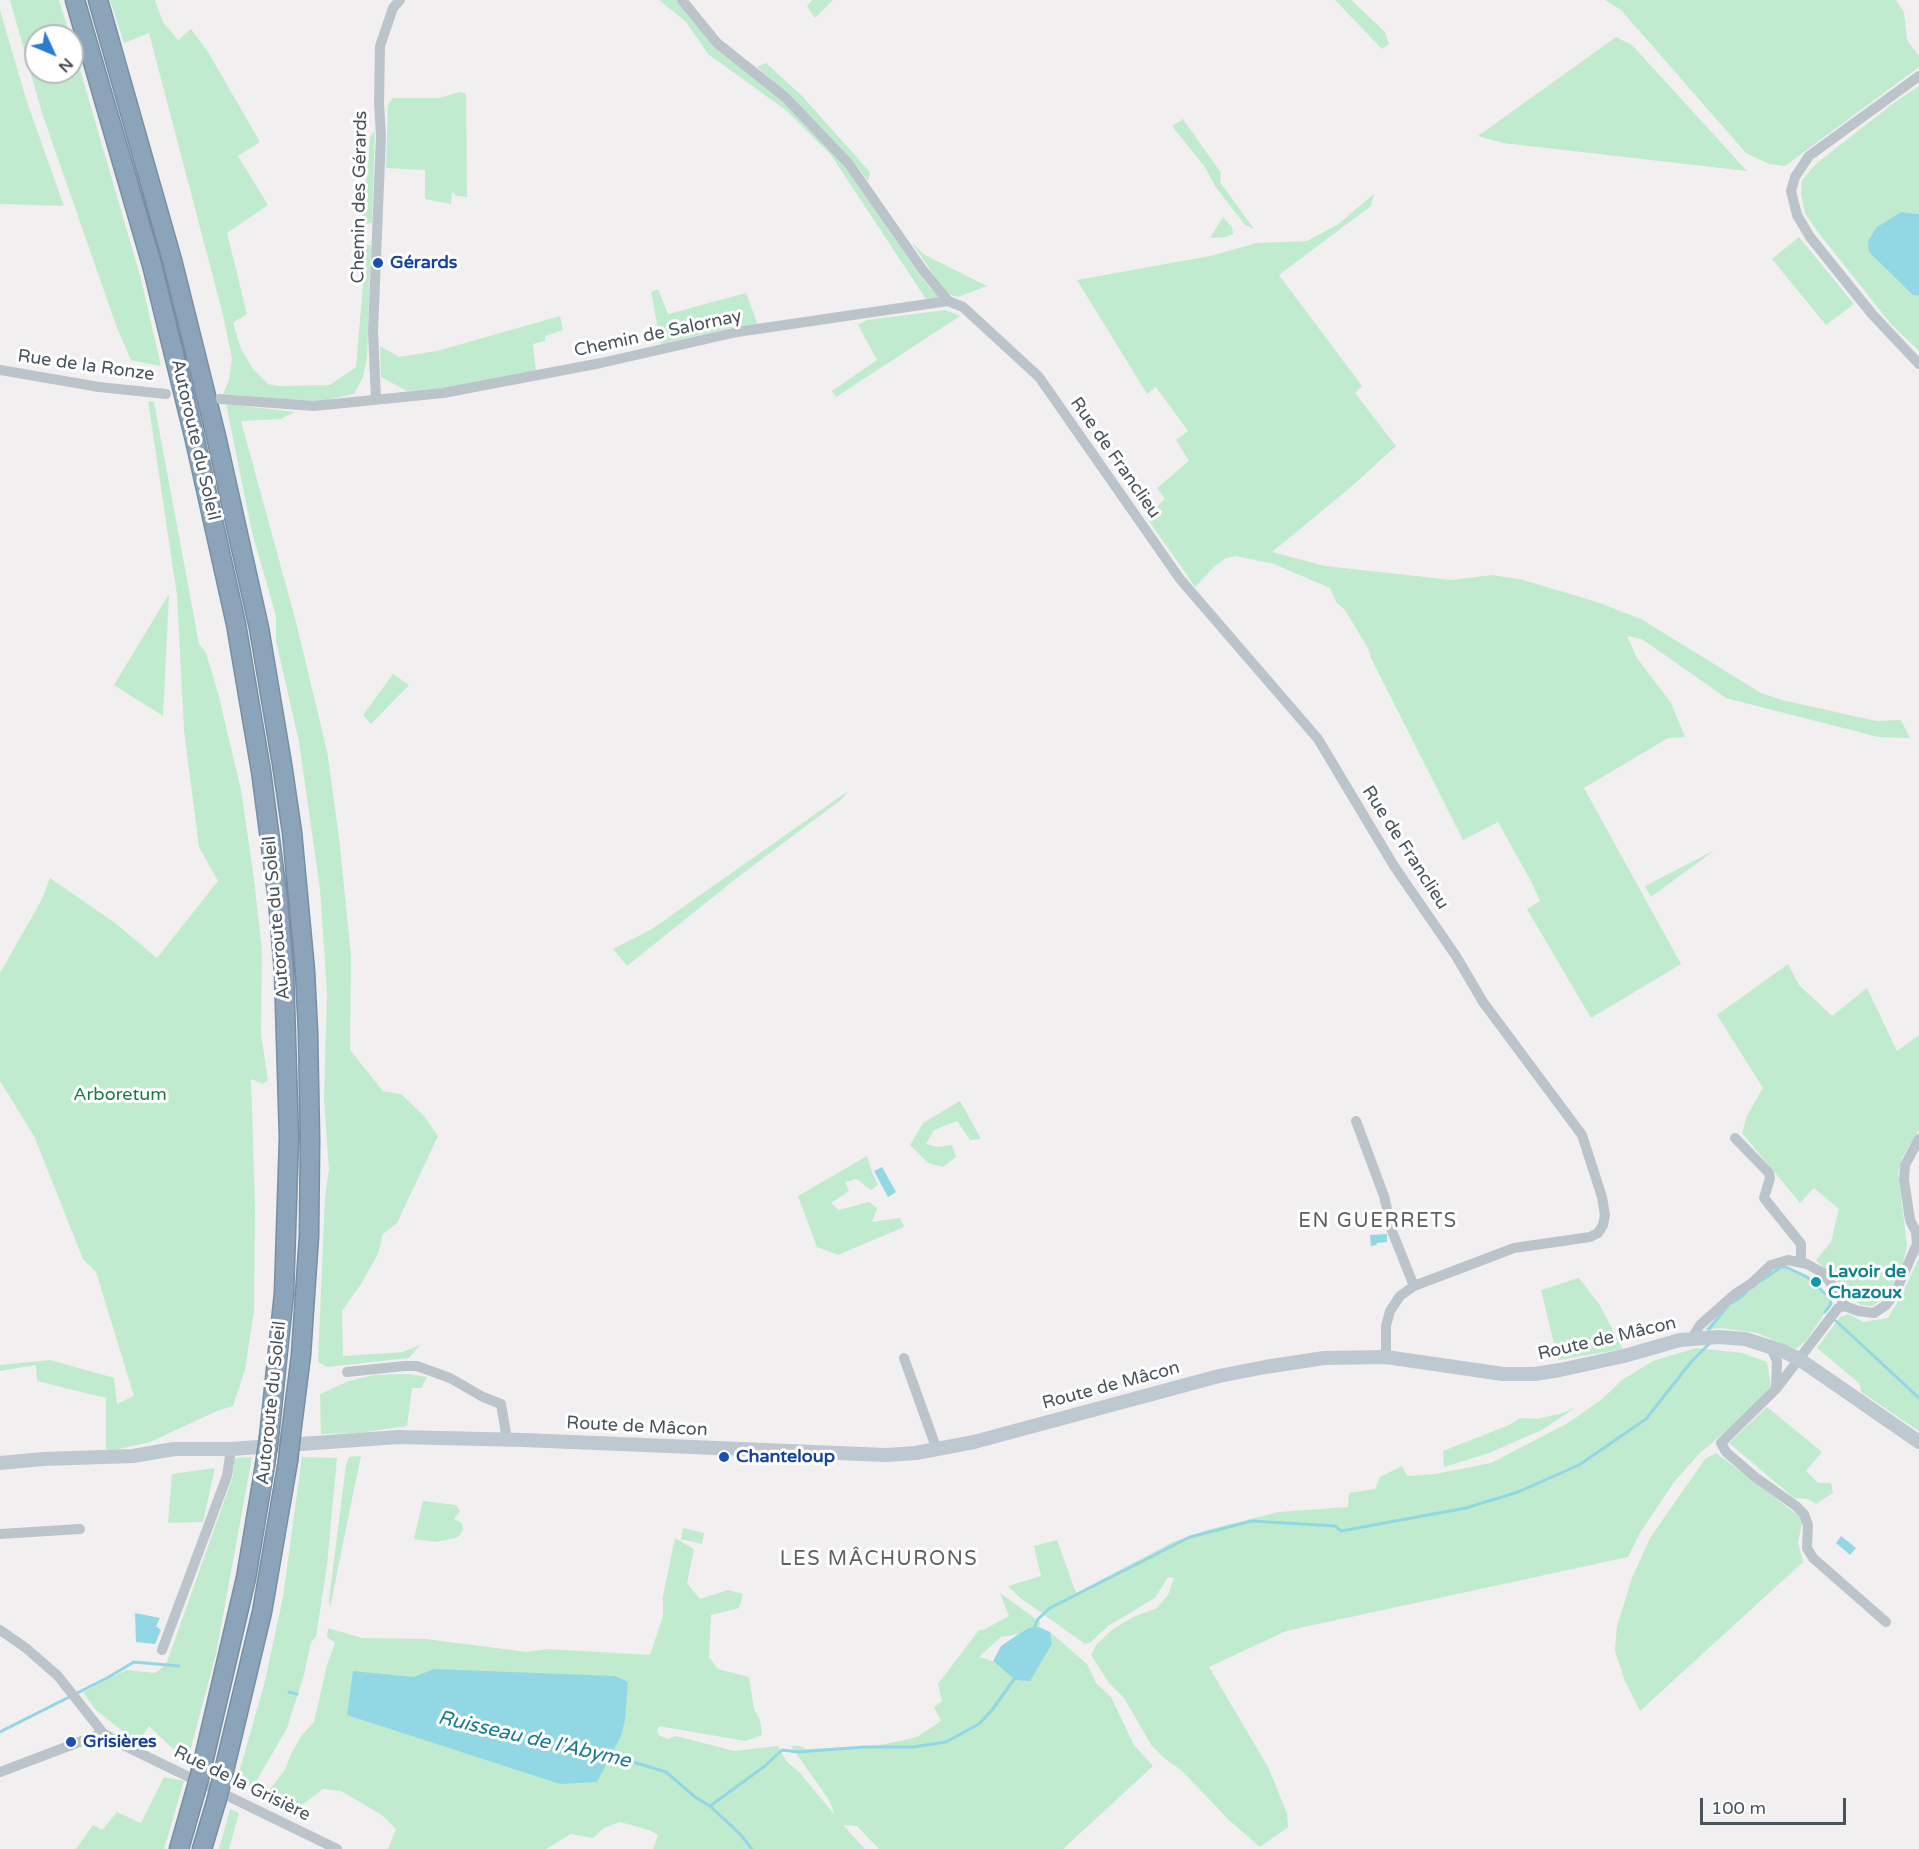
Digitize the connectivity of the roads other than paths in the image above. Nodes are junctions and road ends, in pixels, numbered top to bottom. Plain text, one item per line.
1 (75, 0) edge
2 (98, 0) edge
3 (400, 0) edge
4 (682, 0) edge
5 (1919, 76) edge
6 (948, 301) junction
7 (1919, 364) edge
8 (0, 370) edge
9 (166, 394) dead end
10 (220, 399) dead end
11 (375, 399) junction
12 (1356, 1120) dead end
13 (1735, 1138) dead end
14 (1919, 1139) edge
15 (1801, 1262) junction
16 (1414, 1286) junction
17 (1845, 1306) junction
18 (1705, 1337) junction
19 (1770, 1346) junction
20 (1386, 1357) junction
21 (904, 1358) dead end
22 (1799, 1359) junction
23 (347, 1372) dead end
24 (1776, 1389) junction
25 (280, 1439) junction
26 (507, 1439) junction
27 (1919, 1442) edge
28 (231, 1449) junction
29 (937, 1450) junction
30 (0, 1463) edge
31 (80, 1529) dead end
32 (0, 1534) edge
33 (1886, 1622) dead end
34 (0, 1630) edge
35 (162, 1650) dead end
36 (103, 1733) junction
37 (0, 1772) edge
38 (179, 1849) edge
39 (202, 1849) edge
40 (337, 1849) edge

1 - 25 highway, Autoroute du Soleil
2 - 25 highway, Autoroute du Soleil
3 - 11 street, Chemin des Gérards
4 - 6 street
5 - 7 street
6 - 11 street, Chemin de Salornay
6 - 16 street, Rue de Franclieu
8 - 9 street, Rue de la Ronze
10 - 11 street
12 - 16 street
13 - 15 street
14 - 17 street
15 - 17 street
15 - 18 street
16 - 20 street, Rue de Franclieu
17 - 22 street
18 - 19 street, Route de Mâcon
18 - 20 street, Route de Mâcon
19 - 22 street, Route de Mâcon
19 - 24 street
20 - 29 street, Route de Mâcon
21 - 29 street
22 - 24 street
22 - 27 street, Route de Mâcon
23 - 26 street
24 - 33 street
25 - 26 street, Route de Mâcon
25 - 28 street, Route de Mâcon
25 - 38 highway, Autoroute du Soleil, bridge
25 - 39 highway, Autoroute du Soleil, bridge
26 - 29 street, Route de Mâcon
28 - 30 street, Route de Mâcon
28 - 35 street
31 - 32 street
34 - 36 street, Rue de la Grisière
36 - 37 street
36 - 40 street, Rue de la Grisière

